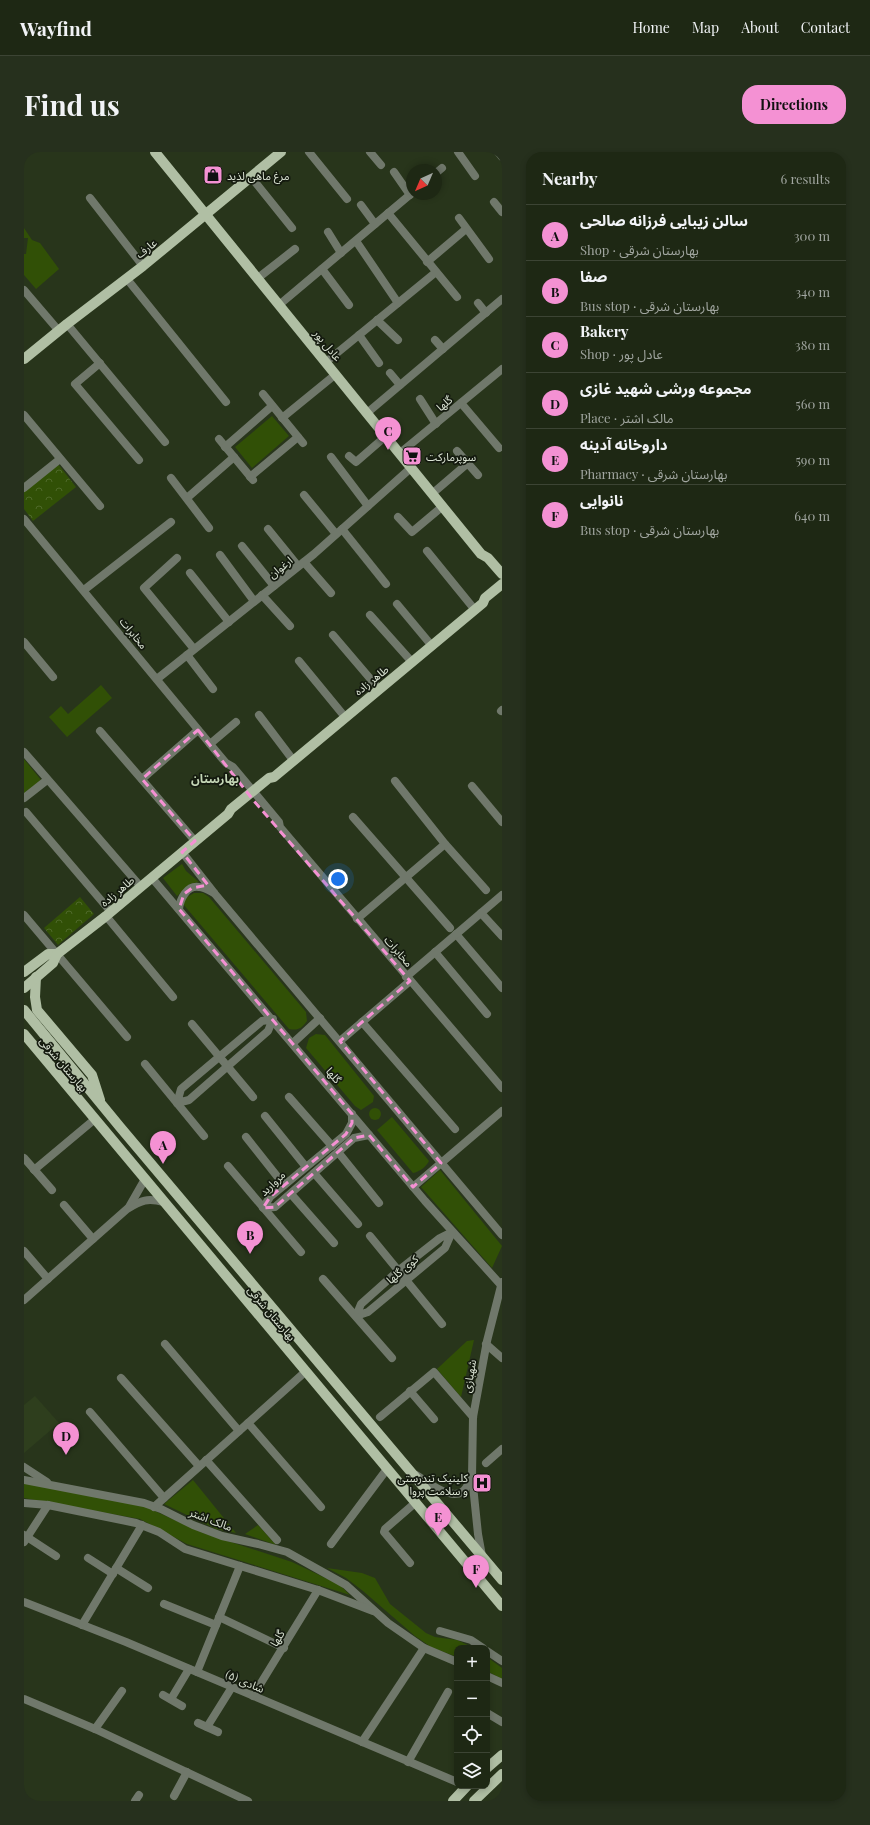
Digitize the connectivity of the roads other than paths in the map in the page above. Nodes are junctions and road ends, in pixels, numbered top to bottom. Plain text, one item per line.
1 (155, 152) edge
2 (309, 152) edge
3 (370, 152) edge
4 (498, 152) edge
5 (277, 153) edge
6 (462, 153) edge
7 (502, 157) edge
8 (381, 165) dead end
9 (394, 172) dead end
10 (475, 176) dead end
11 (251, 177) junction
12 (406, 188) edge
13 (90, 198) dead end
14 (406, 198) edge
15 (347, 199) dead end
16 (494, 202) dead end
17 (361, 205) dead end
18 (502, 211) edge
19 (388, 213) junction
20 (206, 215) junction
21 (459, 218) dead end
22 (375, 224) junction
23 (292, 228) dead end
24 (466, 229) junction
25 (328, 232) dead end
26 (356, 240) junction
27 (295, 249) dead end
28 (341, 253) junction
29 (489, 259) dead end
30 (428, 262) junction
31 (143, 266) junction
32 (322, 269) junction
33 (436, 272) junction
34 (127, 278) junction
35 (258, 278) junction
36 (24, 290) edge
37 (457, 297) dead end
38 (502, 300) edge
39 (398, 303) junction
40 (478, 303) dead end
41 (279, 305) junction
42 (349, 305) dead end
43 (486, 313) junction
44 (377, 320) junction
45 (68, 324) junction
46 (59, 331) junction
47 (359, 335) junction
48 (398, 340) dead end
49 (435, 340) dead end
50 (443, 349) junction
51 (24, 359) edge
52 (326, 362) junction
53 (100, 363) junction
54 (379, 363) dead end
55 (502, 369) edge
56 (390, 373) dead end
57 (336, 374) junction
58 (400, 385) junction
59 (263, 394) dead end
60 (420, 399) dead end
61 (226, 402) dead end
62 (461, 403) junction
63 (272, 406) junction
64 (367, 412) junction
65 (24, 415) edge
66 (282, 418) junction
67 (436, 424) junction
68 (386, 436) junction
69 (219, 439) dead end
70 (165, 442) dead end
71 (225, 447) junction
72 (499, 448) dead end
73 (457, 451) dead end
74 (400, 453) junction
75 (349, 456) dead end
76 (234, 457) junction
77 (331, 457) dead end
78 (60, 459) junction
79 (139, 460) dead end
80 (468, 463) junction
81 (412, 467) junction
82 (478, 475) dead end
83 (171, 478) dead end
84 (24, 488) edge
85 (432, 493) junction
86 (304, 495) dead end
87 (187, 498) junction
88 (100, 506) dead end
89 (368, 506) junction
90 (443, 506) junction
91 (398, 517) dead end
92 (24, 519) edge
93 (171, 522) dead end
94 (209, 528) dead end
95 (268, 529) dead end
96 (339, 531) junction
97 (242, 546) dead end
98 (427, 551) dead end
99 (482, 554) junction
100 (220, 555) dead end
101 (177, 558) dead end
102 (301, 564) junction
103 (190, 572) dead end
104 (502, 574) edge
105 (502, 583) edge
106 (386, 584) dead end
107 (274, 586) junction
108 (84, 590) junction
109 (502, 592) edge
110 (331, 593) dead end
111 (262, 595) junction
112 (254, 601) junction
113 (397, 604) dead end
114 (479, 606) junction
115 (370, 615) dead end
116 (229, 622) junction
117 (290, 626) dead end
118 (333, 635) dead end
119 (24, 642) edge
120 (432, 646) junction
121 (194, 649) junction
122 (187, 655) junction
123 (299, 661) dead end
124 (412, 662) junction
125 (53, 676) dead end
126 (157, 679) junction
127 (213, 689) dead end
128 (379, 689) junction
129 (259, 715) dead end
130 (345, 717) junction
131 (236, 722) dead end
132 (198, 730) junction
133 (100, 731) dead end
134 (210, 744) junction
135 (24, 752) edge
136 (293, 760) junction
137 (142, 779) junction
138 (47, 780) junction
139 (396, 781) dead end
140 (472, 786) dead end
141 (253, 795) junction
142 (24, 798) edge
143 (26, 812) dead end
144 (353, 817) dead end
145 (502, 822) edge
146 (195, 841) junction
147 (445, 844) junction
148 (182, 852) junction
149 (406, 877) junction
150 (152, 878) junction
151 (141, 887) junction
152 (486, 890) dead end
153 (215, 894) junction
154 (502, 895) edge
155 (179, 909) junction
156 (481, 913) junction
157 (108, 914) junction
158 (24, 915) edge
159 (357, 919) junction
160 (453, 931) junction
161 (502, 936) edge
162 (435, 952) junction
163 (57, 954) junction
164 (26, 969) edge
165 (36, 977) junction
166 (408, 979) junction
167 (24, 988) edge
168 (502, 988) edge
169 (173, 997) dead end
170 (24, 1010) edge
171 (487, 1014) dead end
172 (320, 1018) junction
173 (273, 1019) junction
174 (362, 1022) junction
175 (192, 1024) dead end
176 (24, 1034) edge
177 (127, 1037) dead end
178 (340, 1041) junction
179 (293, 1043) junction
180 (220, 1057) junction
181 (145, 1064) dead end
182 (228, 1066) junction
183 (193, 1080) junction
184 (502, 1088) edge
185 (201, 1089) junction
186 (289, 1097) dead end
187 (253, 1098) dead end
188 (177, 1103) junction
189 (102, 1105) junction
190 (502, 1112) edge
191 (352, 1114) junction
192 (265, 1116) dead end
193 (95, 1119) junction
194 (455, 1129) dead end
195 (369, 1134) junction
196 (204, 1136) dead end
197 (246, 1137) dead end
198 (332, 1146) junction
199 (338, 1152) junction
200 (24, 1158) edge
201 (441, 1163) junction
202 (228, 1166) dead end
203 (306, 1167) junction
204 (34, 1170) junction
205 (314, 1173) junction
206 (145, 1180) junction
207 (284, 1185) junction
208 (413, 1187) junction
209 (52, 1190) dead end
210 (291, 1194) junction
211 (164, 1202) junction
212 (379, 1203) dead end
213 (64, 1205) dead end
214 (263, 1208) junction
215 (127, 1209) junction
216 (358, 1224) dead end
217 (452, 1232) junction
218 (370, 1236) dead end
219 (502, 1236) edge
220 (93, 1239) junction
221 (334, 1243) dead end
222 (24, 1251) edge
223 (301, 1252) dead end
224 (398, 1271) junction
225 (48, 1279) junction
226 (323, 1279) dead end
227 (406, 1280) junction
228 (501, 1284) edge
229 (24, 1300) edge
230 (356, 1316) junction
231 (442, 1324) dead end
232 (165, 1344) dead end
233 (486, 1344) junction
234 (392, 1358) dead end
235 (502, 1358) edge
236 (305, 1372) junction
237 (121, 1378) dead end
238 (410, 1391) junction
239 (90, 1412) dead end
240 (380, 1417) dead end
241 (473, 1417) junction
242 (434, 1419) dead end
243 (248, 1423) junction
244 (239, 1431) junction
245 (501, 1453) edge
246 (206, 1460) junction
247 (486, 1463) dead end
248 (199, 1466) junction
249 (24, 1468) edge
250 (386, 1469) junction
251 (409, 1471) junction
252 (472, 1476) junction
253 (24, 1480) edge
254 (51, 1484) junction
255 (164, 1498) junction
256 (24, 1503) edge
257 (416, 1503) junction
258 (48, 1505) junction
259 (154, 1506) junction
260 (321, 1507) dead end
261 (142, 1525) junction
262 (25, 1538) edge
263 (277, 1540) dead end
264 (331, 1544) dead end
265 (56, 1556) dead end
266 (482, 1556) junction
267 (88, 1558) dead end
268 (410, 1563) dead end
269 (240, 1566) junction
270 (114, 1571) junction
271 (502, 1580) edge
272 (148, 1588) dead end
273 (318, 1590) junction
274 (24, 1602) edge
275 (164, 1604) dead end
276 (502, 1606) edge
277 (375, 1612) junction
278 (218, 1621) junction
279 (82, 1625) junction
280 (440, 1631) dead end
281 (478, 1645) edge
282 (284, 1648) junction
283 (424, 1648) junction
284 (490, 1653) edge
285 (454, 1661) edge
286 (502, 1661) edge
287 (193, 1671) junction
288 (495, 1680) edge
289 (232, 1687) junction
290 (502, 1689) edge
291 (122, 1691) dead end
292 (448, 1692) dead end
293 (163, 1695) dead end
294 (253, 1696) junction
295 (24, 1699) edge
296 (171, 1699) junction
297 (182, 1706) dead end
298 (490, 1715) edge
299 (502, 1722) edge
300 (198, 1723) dead end
301 (207, 1726) junction
302 (95, 1729) junction
303 (218, 1732) dead end
304 (362, 1742) junction
305 (502, 1755) edge
306 (408, 1762) junction
307 (490, 1763) edge
308 (187, 1772) junction
309 (502, 1774) edge
310 (454, 1781) edge
311 (463, 1789) edge
312 (174, 1796) dead end
313 (243, 1800) edge
314 (453, 1801) edge
315 (474, 1801) edge

1 - 20 main road, عادل پور
2 - 15 street
3 - 8 street
4 - 7 street
5 - 11 main road, عارف
6 - 10 street
9 - 12 street
11 - 20 main road, عارف
11 - 23 street
13 - 31 street
14 - 19 street
16 - 18 street
17 - 22 street
19 - 22 street
19 - 30 street
20 - 31 main road, عارف
20 - 35 main road, عادل پور
21 - 24 street
22 - 26 street
24 - 29 street
24 - 30 street
25 - 28 street
26 - 28 street
26 - 39 street
27 - 35 street
28 - 32 street
30 - 33 street
31 - 34 main road, عارف
32 - 41 street
32 - 42 street
33 - 37 street
33 - 39 street
34 - 45 main road, عارف
34 - 61 street
35 - 41 main road, عادل پور
36 - 46 street
38 - 43 street
39 - 44 street
40 - 43 street
41 - 52 main road, عادل پور
43 - 50 street
44 - 47 street
44 - 48 street
45 - 46 main road, عارف
45 - 53 street
46 - 51 main road, عارف
47 - 52 street
47 - 54 street
49 - 50 street
50 - 58 street
52 - 57 main road, عادل پور
53 - 70 street
53 - 79 street
55 - 62 street, گلها
56 - 58 street
57 - 64 main road, عادل پور
57 - 66 street
58 - 64 street
59 - 63 street
60 - 67 street
62 - 67 street, گلها
62 - 72 street
63 - 66 street
63 - 71 street
64 - 68 main road, عادل پور
65 - 78 street
66 - 76 street
67 - 74 street, گلها
68 - 74 main road, عادل پور
68 - 75 street
69 - 71 street
71 - 76 street
73 - 80 street
74 - 81 main road, عادل پور
76 - 87 street
77 - 89 street
78 - 84 street
78 - 88 street
80 - 82 street
80 - 85 street
81 - 85 main road, عادل پور
81 - 89 street, ارغوان
83 - 87 street
85 - 90 main road, عادل پور
86 - 96 street
87 - 94 street
89 - 96 street, ارغوان
90 - 91 street
90 - 99 main road, عادل پور
92 - 108 street, مخابرات
93 - 108 street
95 - 102 street
96 - 102 street, ارغوان
96 - 106 street
97 - 107 street
98 - 114 street
99 - 104 main road, عادل پور
99 - 105 main road, عادل پور
100 - 112 street
101 - 121 street
102 - 107 street, ارغوان
102 - 110 street
103 - 116 street
105 - 114 main road, طاهر زاده
107 - 111 street, ارغوان
108 - 126 street, مخابرات
109 - 114 main road, طاهر زاده
111 - 112 street, ارغوان
111 - 117 street
112 - 116 street, ارغوان
113 - 120 street
114 - 120 main road, طاهر زاده
115 - 124 street
116 - 121 street, ارغوان
118 - 128 street
119 - 125 street
120 - 124 main road, طاهر زاده
121 - 122 street, ارغوان
122 - 126 street, ارغوان
122 - 127 street
123 - 130 street
124 - 128 main road, طاهر زاده
126 - 132 street, مخابرات
128 - 130 main road, طاهر زاده
129 - 136 street
130 - 136 main road, طاهر زاده
131 - 134 street
132 - 134 street, مخابرات
132 - 137 street
133 - 137 street
134 - 141 street, مخابرات
135 - 138 street
136 - 141 main road, طاهر زاده
137 - 146 street
138 - 142 street
138 - 151 street
139 - 147 street
140 - 145 street
141 - 146 main road, طاهر زاده
141 - 159 street, مخابرات
143 - 157 street
144 - 149 street
146 - 148 main road, طاهر زاده
147 - 149 street
147 - 152 street
148 - 150 main road, طاهر زاده
148 - 153 street
149 - 159 street
149 - 160 street
150 - 151 main road, طاهر زاده
150 - 155 street, گلها
151 - 157 main road, طاهر زاده
153 - 155 street
153 - 172 street
154 - 156 street
155 - 173 street, گلها
156 - 160 street
156 - 161 street
157 - 163 main road, طاهر زاده
157 - 169 street
158 - 163 street
159 - 166 street, مخابرات
160 - 162 street
160 - 168 street
162 - 166 street
162 - 171 street
163 - 164 main road, طاهر زاده
163 - 165 main road, طاهر زاده
163 - 177 street
165 - 167 main road, طاهر زاده
165 - 189 main road
166 - 174 street
166 - 184 street, مخابرات
170 - 189 main road, بهارستان شرقی
172 - 178 street
172 - 179 street
173 - 179 street, گلها
173 - 180 street
173 - 182 street
174 - 178 street
174 - 194 street
175 - 180 street
176 - 193 main road, بهارستان شرقی
178 - 201 street
179 - 191 street, گلها
180 - 182 street
180 - 183 street
181 - 188 street
182 - 185 street
182 - 187 street
183 - 185 street
183 - 188 street
185 - 188 street
186 - 198 street
188 - 196 street
189 - 251 main road, بهارستان شرقی
190 - 201 street
191 - 195 street, گلها
191 - 198 street, مروارید
192 - 203 street
193 - 204 street
193 - 206 main road, بهارستان شرقی
195 - 199 street, مروارید
195 - 208 street, گلها
197 - 207 street
198 - 203 street, مروارید
199 - 205 street, مروارید
199 - 212 street
200 - 204 street
201 - 208 street
201 - 219 street
202 - 214 street
203 - 207 street, مروارید
204 - 209 street
205 - 210 street, مروارید
205 - 216 street
206 - 211 main road, بهارستان شرقی
206 - 215 street
207 - 214 street, مروارید
208 - 217 street, گلها
210 - 214 street, مروارید
210 - 221 street
211 - 215 street
211 - 236 main road, بهارستان شرقی
213 - 220 street
214 - 223 street
215 - 220 street
217 - 224 street, کوی گلها
217 - 227 street, کوی گلها
217 - 228 street, گلها
218 - 224 street
220 - 225 street
222 - 225 street
224 - 227 street
224 - 230 street, کوی گلها
225 - 229 street
226 - 230 street
227 - 230 street, کوی گلها
227 - 231 street
228 - 233 street, شهبازی
230 - 234 street
232 - 244 street
233 - 235 street
233 - 241 street, شهبازی
236 - 243 street
236 - 250 main road, بهارستان شرقی
237 - 248 street
238 - 240 street
238 - 241 street
238 - 242 street
239 - 255 street
241 - 252 street, شهبازی
243 - 244 street
243 - 260 street
244 - 246 street
245 - 247 street
246 - 248 street
246 - 263 street
248 - 255 street
249 - 254 street
250 - 257 main road, بهارستان شرقی
250 - 264 street
251 - 252 street
251 - 266 main road, بهارستان شرقی
252 - 266 street, شهبازی
253 - 254 street, مالک اشتر
254 - 259 street, مالک اشتر
255 - 259 street
256 - 258 street, مالک اشتر
257 - 268 street
257 - 276 main road, بهارستان شرقی
258 - 261 street, مالک اشتر
258 - 262 street
259 - 277 street, مالک اشتر
261 - 269 street, مالک اشتر
261 - 270 street
262 - 265 street
266 - 271 main road, بهارستان شرقی
267 - 270 street
269 - 273 street, مالک اشتر
269 - 278 street
270 - 272 street
270 - 279 street
273 - 277 street, مالک اشتر
273 - 282 street, گلها
274 - 279 street, شادی (۵)
275 - 278 street
277 - 283 street, مالک اشتر
278 - 282 street
278 - 287 street
279 - 287 street, شادی (۵)
280 - 281 street
282 - 294 street, گلها
283 - 285 street, مالک اشتر
283 - 304 street
284 - 286 street
287 - 289 street, شادی (۵)
287 - 296 street
288 - 290 street
289 - 294 street, شادی (۵)
289 - 301 street
291 - 302 street
292 - 306 street
293 - 296 street
294 - 304 street, شادی (۵)
295 - 302 street
296 - 297 street
298 - 299 street
300 - 301 street
301 - 303 street
302 - 308 street
304 - 306 street, شادی (۵)
305 - 307 main road
306 - 310 street, شادی (۵)
308 - 312 street
308 - 313 street
309 - 315 main road
311 - 314 main road

